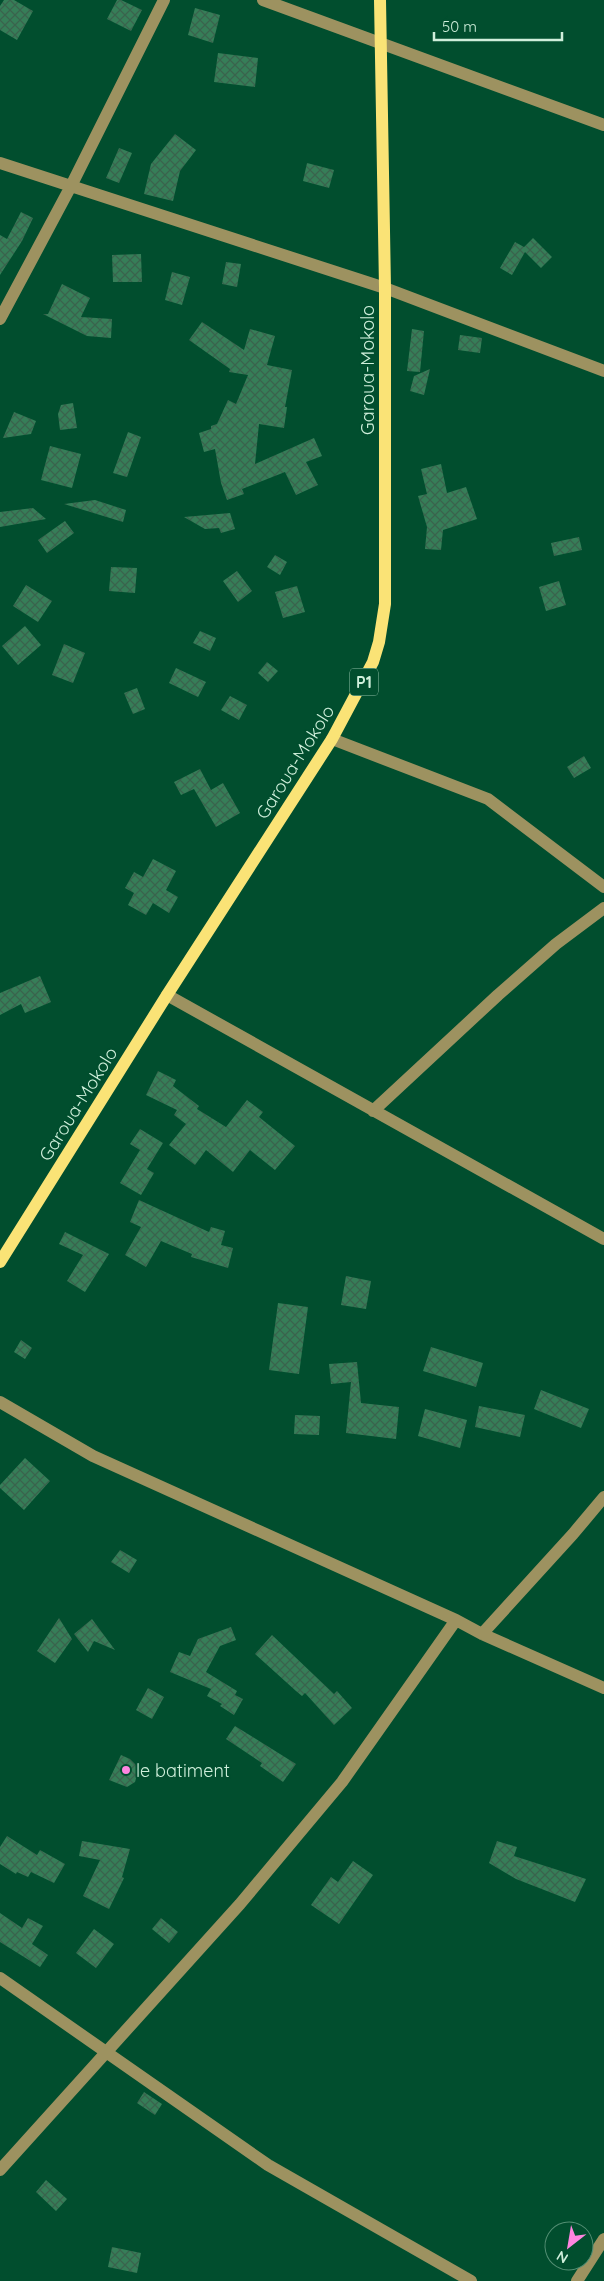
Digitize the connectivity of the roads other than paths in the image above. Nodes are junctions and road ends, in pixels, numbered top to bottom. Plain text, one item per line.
1 (164, 0) edge
2 (262, 0) edge
3 (380, 0) edge
4 (382, 45) junction
5 (604, 126) edge
6 (0, 163) edge
7 (71, 186) junction
8 (385, 288) junction
9 (0, 319) edge
10 (604, 370) edge
11 (332, 740) junction
12 (604, 886) edge
13 (604, 908) edge
14 (167, 995) junction
15 (373, 1111) junction
16 (604, 1239) edge
17 (0, 1262) edge
18 (0, 1402) edge
19 (604, 1497) edge
20 (456, 1620) junction
21 (482, 1634) junction
22 (604, 1688) edge
23 (0, 1978) edge
24 (106, 2052) junction
25 (0, 2170) edge
26 (604, 2239) edge
27 (472, 2281) edge
28 (577, 2281) edge

1 - 7 street
2 - 4 street
3 - 4 main road, Garoua-Mokolo / P1
4 - 5 street
4 - 8 main road, Garoua-Mokolo / P1
6 - 7 street
7 - 8 street
7 - 9 street
8 - 10 street
8 - 11 main road, Garoua-Mokolo / P1
11 - 12 street
11 - 14 main road, Garoua-Mokolo / P1
13 - 15 street
14 - 15 street
14 - 17 main road, Garoua-Mokolo / P1
15 - 16 street
18 - 20 street
19 - 21 street
20 - 21 street
20 - 24 street
21 - 22 street
23 - 24 street
24 - 25 street
24 - 27 street
26 - 28 street

